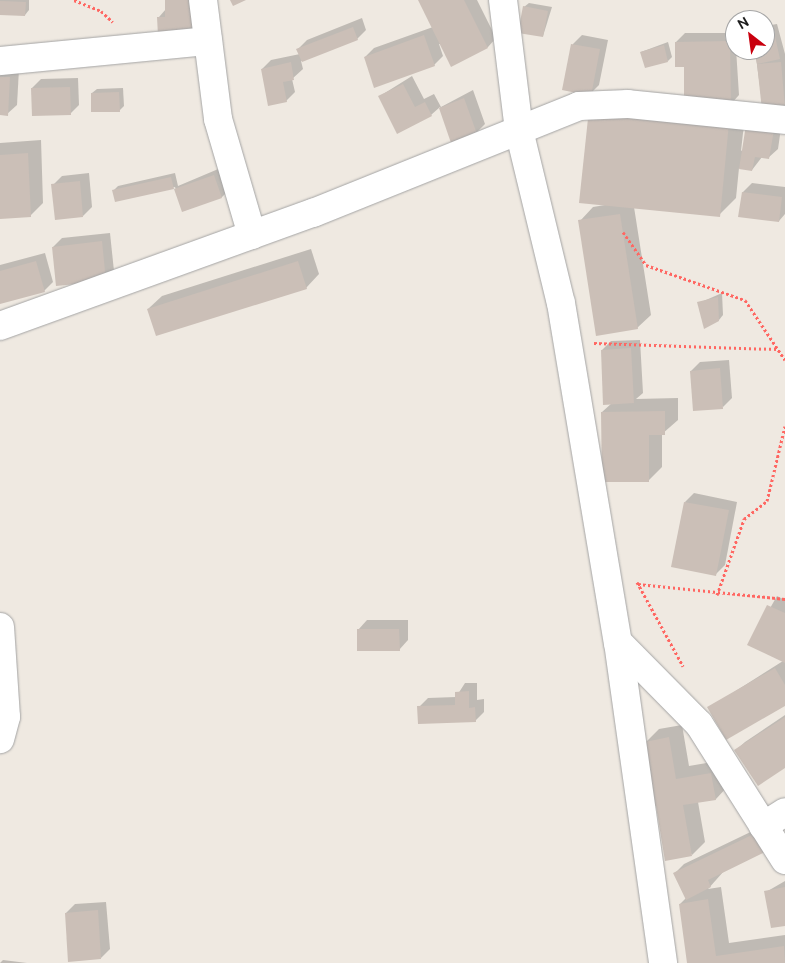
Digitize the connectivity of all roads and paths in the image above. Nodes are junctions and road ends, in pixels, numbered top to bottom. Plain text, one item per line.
1 (74, 0) edge
2 (203, 0) edge
3 (503, 0) edge
4 (208, 41) junction
5 (128, 49) junction
6 (0, 61) edge
7 (785, 120) edge
8 (519, 130) junction
9 (623, 232) dead end
10 (252, 235) junction
11 (0, 326) edge
12 (567, 342) junction
13 (778, 349) junction
14 (785, 360) edge
15 (785, 426) edge
16 (632, 575) dead end
17 (638, 584) junction
18 (717, 595) junction
19 (785, 598) edge
20 (0, 627) edge
21 (618, 642) junction
22 (684, 670) dead end
23 (0, 739) edge
24 (774, 819) edge
25 (785, 860) edge
26 (663, 963) edge

1 - 5 path
2 - 4 street
3 - 8 street
4 - 5 street
4 - 10 street
5 - 6 street
7 - 8 street
8 - 10 street
8 - 12 street
9 - 13 path
10 - 11 street
12 - 13 path
12 - 21 street
13 - 14 path
15 - 18 path
16 - 17 path
17 - 18 path
17 - 22 path
18 - 19 path
20 - 23 street
21 - 24 street
21 - 26 street
24 - 25 street

